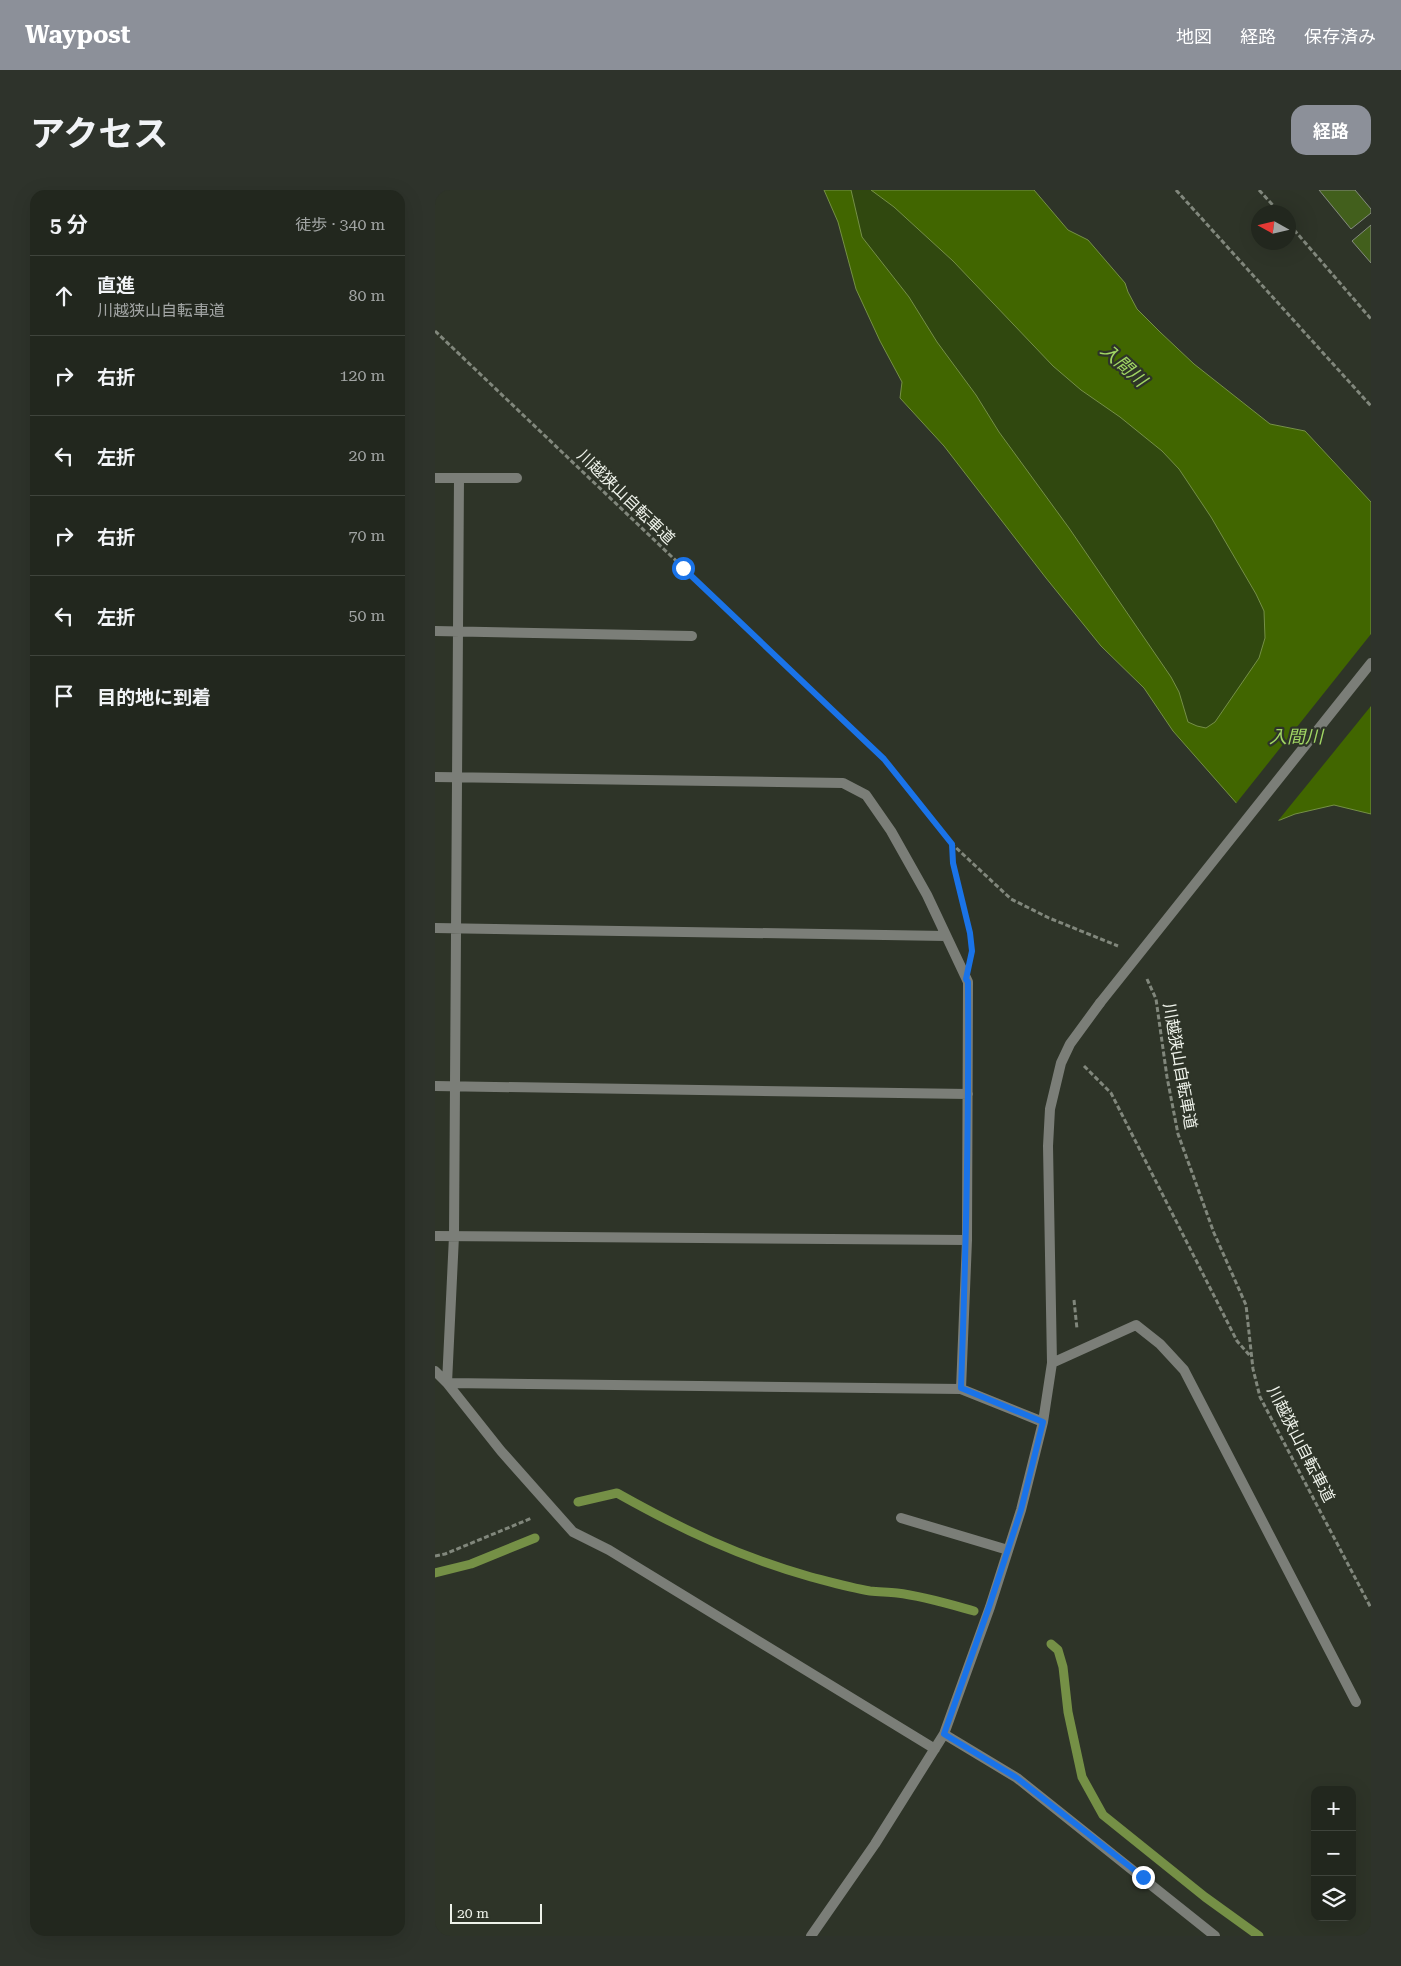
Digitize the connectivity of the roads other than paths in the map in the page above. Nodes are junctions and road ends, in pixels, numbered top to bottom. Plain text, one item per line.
1 (435, 478) edge
2 (459, 478) junction
3 (517, 478) dead end
4 (435, 631) edge
5 (458, 632) junction
6 (692, 636) dead end
7 (1371, 663) edge
8 (435, 777) edge
9 (457, 777) junction
10 (435, 928) edge
11 (456, 928) junction
12 (946, 936) junction
13 (435, 1086) edge
14 (455, 1087) junction
15 (969, 1094) junction
16 (435, 1236) edge
17 (454, 1236) junction
18 (967, 1240) junction
19 (1052, 1363) junction
20 (435, 1371) edge
21 (447, 1383) junction
22 (961, 1388) junction
23 (1043, 1422) junction
24 (901, 1518) dead end
25 (1009, 1550) junction
26 (1356, 1702) dead end
27 (944, 1734) junction
28 (935, 1749) junction
29 (811, 1936) edge
30 (1215, 1936) edge

1 - 2 street
2 - 3 street
2 - 5 street
4 - 5 street
5 - 6 street
5 - 9 street
7 - 19 street, bridge
8 - 9 street
9 - 11 street
9 - 12 street
10 - 11 street
11 - 12 street
11 - 14 street
12 - 15 street
13 - 14 street
14 - 15 street
14 - 17 street
15 - 18 street
16 - 17 street
17 - 18 street
17 - 21 street
18 - 22 street
19 - 23 street
19 - 26 street
20 - 21 street
21 - 22 street
21 - 28 street
22 - 23 street
23 - 25 street
24 - 25 street
25 - 27 street
27 - 28 street
27 - 30 street
28 - 29 street

